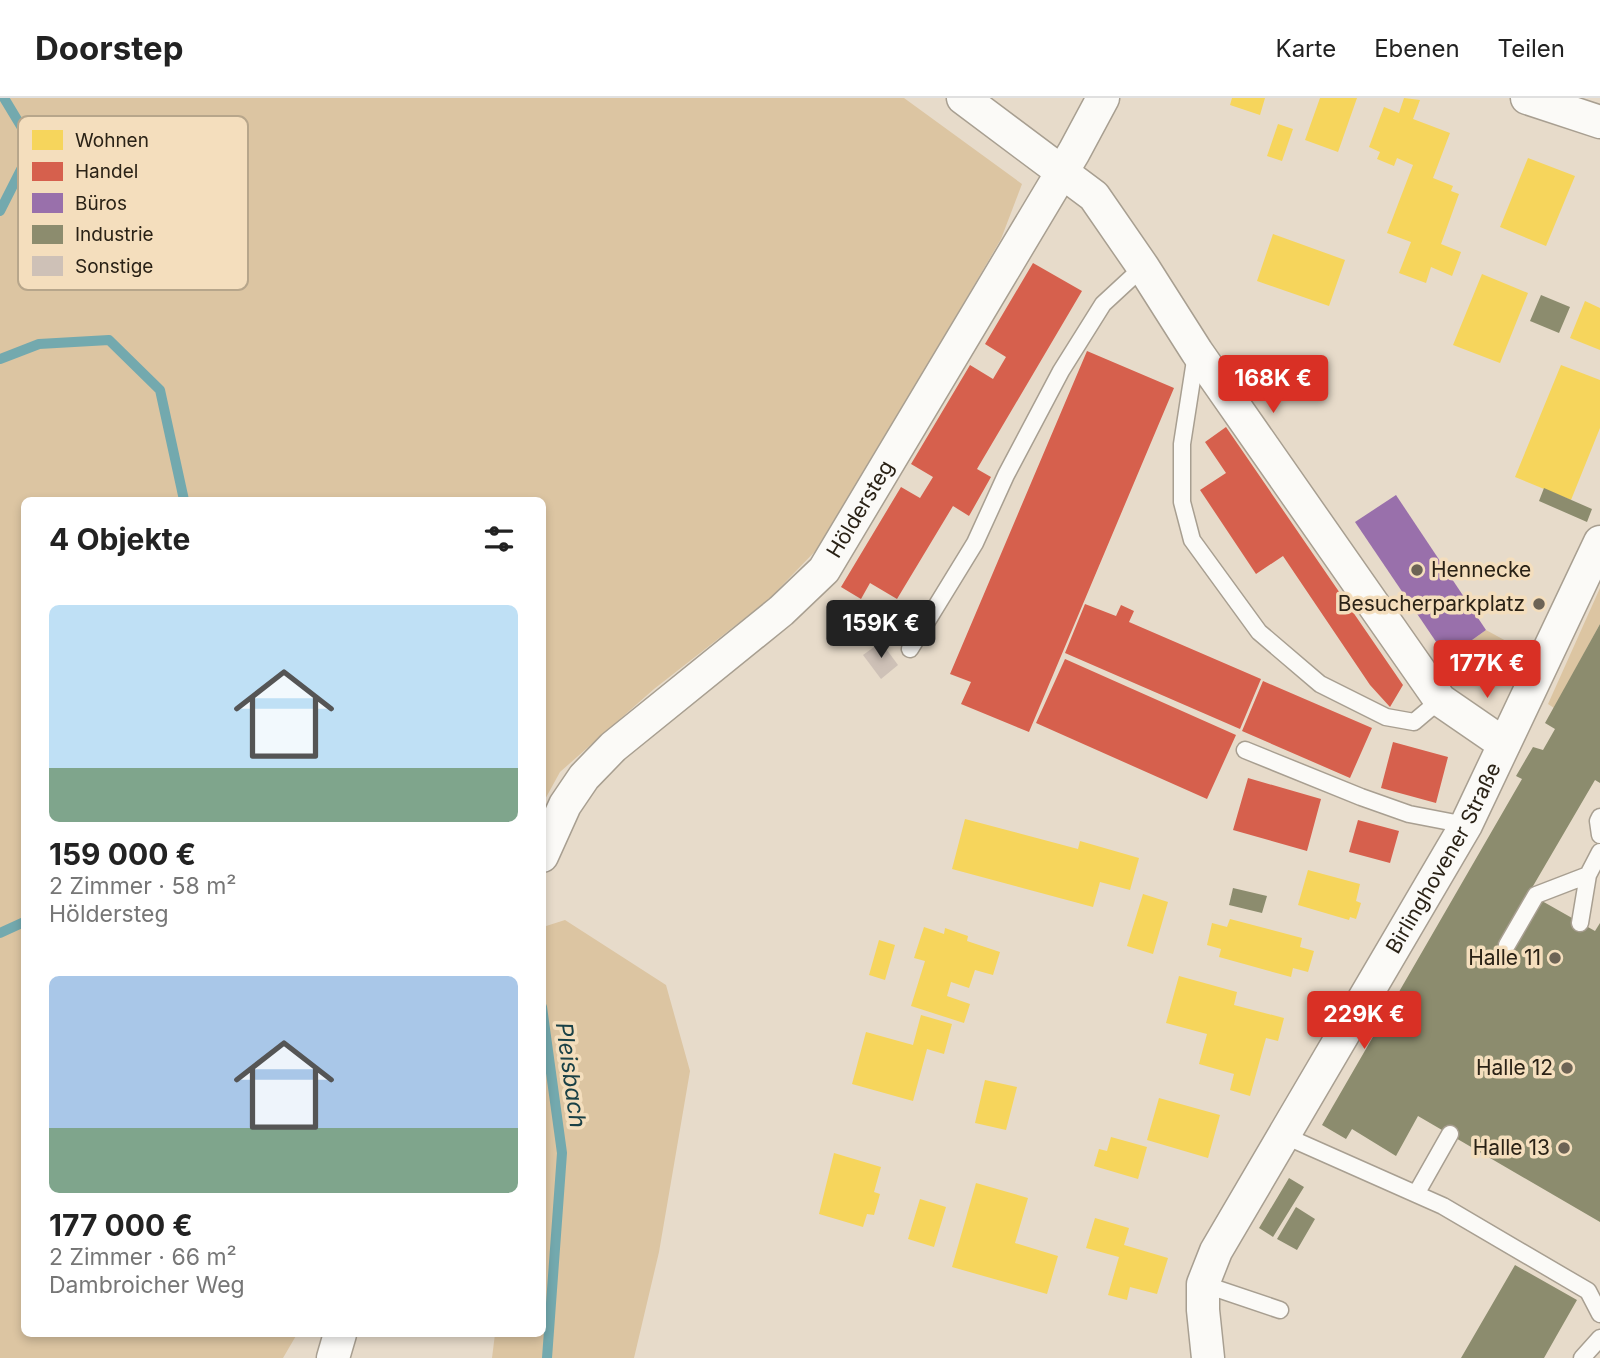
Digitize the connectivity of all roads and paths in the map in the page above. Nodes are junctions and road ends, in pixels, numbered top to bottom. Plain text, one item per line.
1 (963, 98) edge
2 (1103, 98) edge
3 (1527, 98) edge
4 (1600, 122) edge
5 (1062, 172) junction
6 (1143, 267) junction
7 (1196, 352) junction
8 (1600, 543) edge
9 (910, 649) dead end
10 (1440, 699) junction
11 (1504, 744) junction
12 (1245, 750) dead end
13 (1600, 817) edge
14 (1466, 825) junction
15 (1600, 835) edge
16 (546, 847) edge
17 (1600, 852) edge
18 (1588, 875) junction
19 (1580, 923) dead end
20 (1507, 945) dead end
21 (1450, 1134) dead end
22 (1283, 1135) junction
23 (1416, 1195) junction
24 (1203, 1284) junction
25 (1280, 1310) dead end
26 (1600, 1314) edge
27 (339, 1337) edge
28 (1600, 1338) edge
29 (333, 1358) edge
30 (1208, 1358) edge
31 (1582, 1358) edge

1 - 5 street
2 - 5 street, Höldersteg
3 - 4 street
5 - 6 street
5 - 16 street, Höldersteg
6 - 7 street
6 - 9 lane
7 - 10 street
7 - 10 lane
8 - 11 street, Birlinghovener Straße
10 - 11 street
11 - 14 street, Birlinghovener Straße
12 - 14 lane
13 - 15 lane
14 - 22 street, Birlinghovener Straße
17 - 18 lane
18 - 19 lane
18 - 20 lane
21 - 23 lane
22 - 23 lane
22 - 24 street, Birlinghovener Straße
23 - 26 lane
24 - 25 lane
24 - 30 street, Birlinghovener Straße
27 - 29 street
28 - 31 lane

